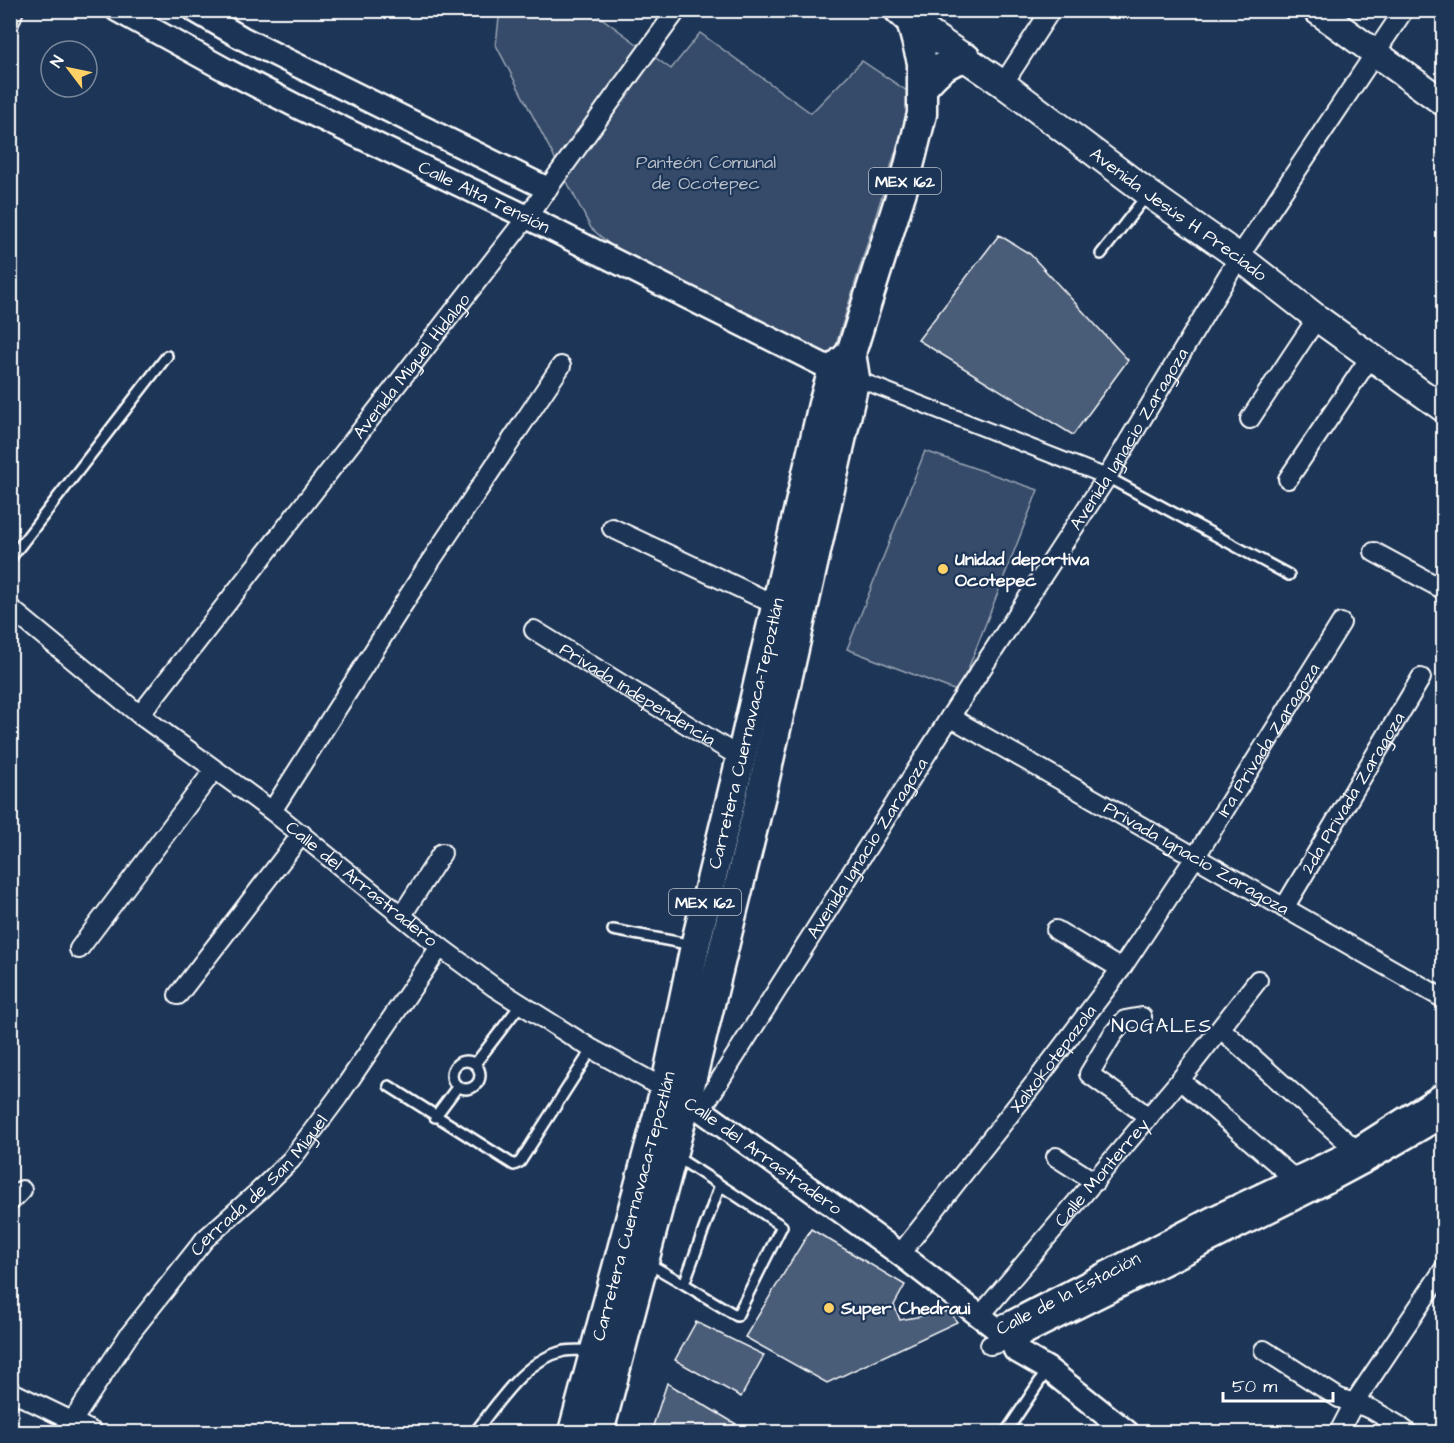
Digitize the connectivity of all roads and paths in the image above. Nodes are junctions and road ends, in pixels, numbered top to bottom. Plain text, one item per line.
1 (14, 10) edge
2 (117, 10) edge
3 (194, 10) edge
4 (677, 10) edge
5 (1051, 10) edge
6 (1316, 10) edge
7 (1404, 10) edge
8 (905, 16) edge
9 (10, 21) edge
10 (242, 38) junction
11 (1376, 55) junction
12 (966, 58) junction
13 (225, 70) junction
14 (316, 75) junction
15 (1003, 84) junction
16 (923, 87) junction
17 (1443, 104) edge
18 (298, 107) junction
19 (414, 122) junction
20 (376, 144) junction
21 (546, 188) junction
22 (1148, 194) junction
23 (527, 217) junction
24 (1101, 254) dead end
25 (1239, 257) junction
26 (1317, 318) junction
27 (167, 356) dead end
28 (1371, 356) junction
29 (561, 366) dead end
30 (846, 367) junction
31 (1443, 409) edge
32 (1250, 419) dead end
33 (1107, 477) junction
34 (1288, 479) dead end
35 (612, 528) dead end
36 (1374, 552) dead end
37 (10, 560) edge
38 (1289, 575) dead end
39 (1443, 590) edge
40 (776, 605) junction
41 (10, 608) edge
42 (1341, 623) dead end
43 (534, 630) dead end
44 (1421, 678) dead end
45 (140, 715) junction
46 (950, 717) junction
47 (741, 758) junction
48 (214, 770) junction
49 (272, 811) junction
50 (302, 834) junction
51 (442, 853) dead end
52 (1196, 856) junction
53 (1284, 908) junction
54 (402, 915) junction
55 (613, 930) dead end
56 (1056, 930) dead end
57 (694, 946) junction
58 (440, 947) junction
59 (79, 949) dead end
60 (1120, 969) junction
61 (1258, 980) dead end
62 (178, 995) dead end
63 (1443, 999) edge
64 (521, 1004) junction
65 (1142, 1017) dead end
66 (1221, 1029) junction
67 (592, 1049) junction
68 (476, 1064) junction
69 (1180, 1080) junction
70 (389, 1086) dead end
71 (458, 1086) junction
72 (1443, 1094) edge
73 (684, 1101) junction
74 (1443, 1115) edge
75 (435, 1117) junction
76 (1149, 1117) junction
77 (1356, 1150) junction
78 (672, 1155) junction
79 (1056, 1157) dead end
80 (1095, 1182) junction
81 (720, 1185) junction
82 (1302, 1185) junction
83 (900, 1254) junction
84 (644, 1261) junction
85 (1442, 1272) edge
86 (684, 1284) junction
87 (996, 1329) junction
88 (595, 1350) junction
89 (1264, 1350) dead end
90 (1048, 1370) junction
91 (10, 1391) edge
92 (1354, 1402) junction
93 (69, 1427) edge
94 (93, 1432) edge
95 (475, 1432) edge
96 (573, 1432) edge
97 (599, 1432) edge
98 (1006, 1432) edge
99 (1127, 1432) edge
100 (1339, 1432) edge
101 (1407, 1432) edge

1 - 9 street
2 - 13 street, Calle Alta Tensión
3 - 10 street, Calle Alta Tensión
4 - 21 street, Avenida Miguel Hidalgo
5 - 15 street
6 - 11 main road
7 - 11 street, Avenida Ignacio Zaragoza
8 - 12 main road, Avenida Jesús H Preciado
8 - 16 main road, Carretera Cuernavaca-Tepoztlán / MEX 162
10 - 13 street
10 - 14 street, Calle Alta Tensión
11 - 17 main road
11 - 25 street, Avenida Ignacio Zaragoza
12 - 15 main road, Avenida Jesús H Preciado
12 - 16 main road
13 - 18 street, Calle Alta Tensión
14 - 18 street
14 - 19 street, Calle Alta Tensión
15 - 22 main road, Avenida Jesús H Preciado
16 - 30 main road, Carretera Cuernavaca-Tepoztlán / MEX 162
18 - 20 street, Calle Alta Tensión
19 - 20 street
19 - 21 street, Calle Alta Tensión
20 - 23 street, Calle Alta Tensión
21 - 23 street, Avenida Miguel Hidalgo
22 - 24 lane
22 - 25 main road, Avenida Jesús H Preciado
23 - 30 street, Calle Alta Tensión
23 - 45 street, Avenida Miguel Hidalgo
25 - 26 main road, Avenida Jesús H Preciado
25 - 33 street, Avenida Ignacio Zaragoza
26 - 28 main road, Avenida Jesús H Preciado
26 - 32 street
27 - 37 lane
28 - 31 main road, Avenida Jesús H Preciado
28 - 34 street
29 - 49 street, Calle del Arrastradero
30 - 33 street
30 - 40 main road, Carretera Cuernavaca-Tepoztlán / MEX 162
30 - 73 main road, Carretera Cuernavaca-Tepoztlán / MEX 162
33 - 38 lane
33 - 46 street, Avenida Ignacio Zaragoza
35 - 40 street
36 - 39 street
40 - 47 main road, Carretera Cuernavaca-Tepoztlán / MEX 162
41 - 45 street, Calle del Arrastradero
42 - 52 street, 1ra Privada Zaragoza
43 - 47 street, Privada Independencia
44 - 53 street, 2da Privada Zaragoza
45 - 48 street, Calle del Arrastradero
46 - 52 street, Privada Ignacio Zaragoza
46 - 73 street, Avenida Ignacio Zaragoza
47 - 57 main road, Carretera Cuernavaca-Tepoztlán / MEX 162
48 - 49 street, Calle del Arrastradero
48 - 59 street
49 - 50 street, Calle del Arrastradero
50 - 54 street, Calle del Arrastradero
50 - 62 street
51 - 54 street
52 - 53 street, Privada Ignacio Zaragoza
52 - 60 street, Xalxokotepazola
53 - 63 street, Privada Ignacio Zaragoza
54 - 58 street, Calle del Arrastradero
55 - 57 lane
56 - 60 street
57 - 73 main road, Carretera Cuernavaca-Tepoztlán / MEX 162
58 - 64 street, Calle del Arrastradero
58 - 93 street, Cerrada de San Miguel
60 - 83 street, Xalxokotepazola
61 - 66 street, Calle Monterrey
64 - 67 street, Calle del Arrastradero
64 - 68 lane
65 - 76 street
66 - 69 street, Calle Monterrey
66 - 77 street
67 - 73 street, Calle del Arrastradero
67 - 75 lane
68 - 71 lane
68 - 71 lane
69 - 76 street, Calle Monterrey
69 - 82 street
70 - 75 lane
71 - 75 lane
72 - 77 street, Calle de la Estación
73 - 78 main road, Carretera Cuernavaca-Tepoztlán / MEX 162
73 - 83 street, Calle del Arrastradero
73 - 88 main road, Carretera Cuernavaca-Tepoztlán / MEX 162
74 - 82 street, Calle de la Estación
76 - 80 street, Calle Monterrey
77 - 82 street, Calle de la Estación
78 - 81 lane
78 - 84 main road, Carretera Cuernavaca-Tepoztlán / MEX 162
79 - 80 street
80 - 87 street, Calle Monterrey
81 - 86 lane
81 - 86 lane
82 - 87 street, Calle de la Estación
83 - 87 street, Calle del Arrastradero
84 - 86 lane
84 - 97 main road, Carretera Cuernavaca-Tepoztlán / MEX 162
85 - 92 street
87 - 90 street, Calle del Arrastradero
88 - 95 lane
88 - 96 main road, Carretera Cuernavaca-Tepoztlán / MEX 162
89 - 92 street
90 - 98 lane
90 - 99 street, Calle del Arrastradero
91 - 93 street
92 - 100 street
92 - 101 street
93 - 94 street

